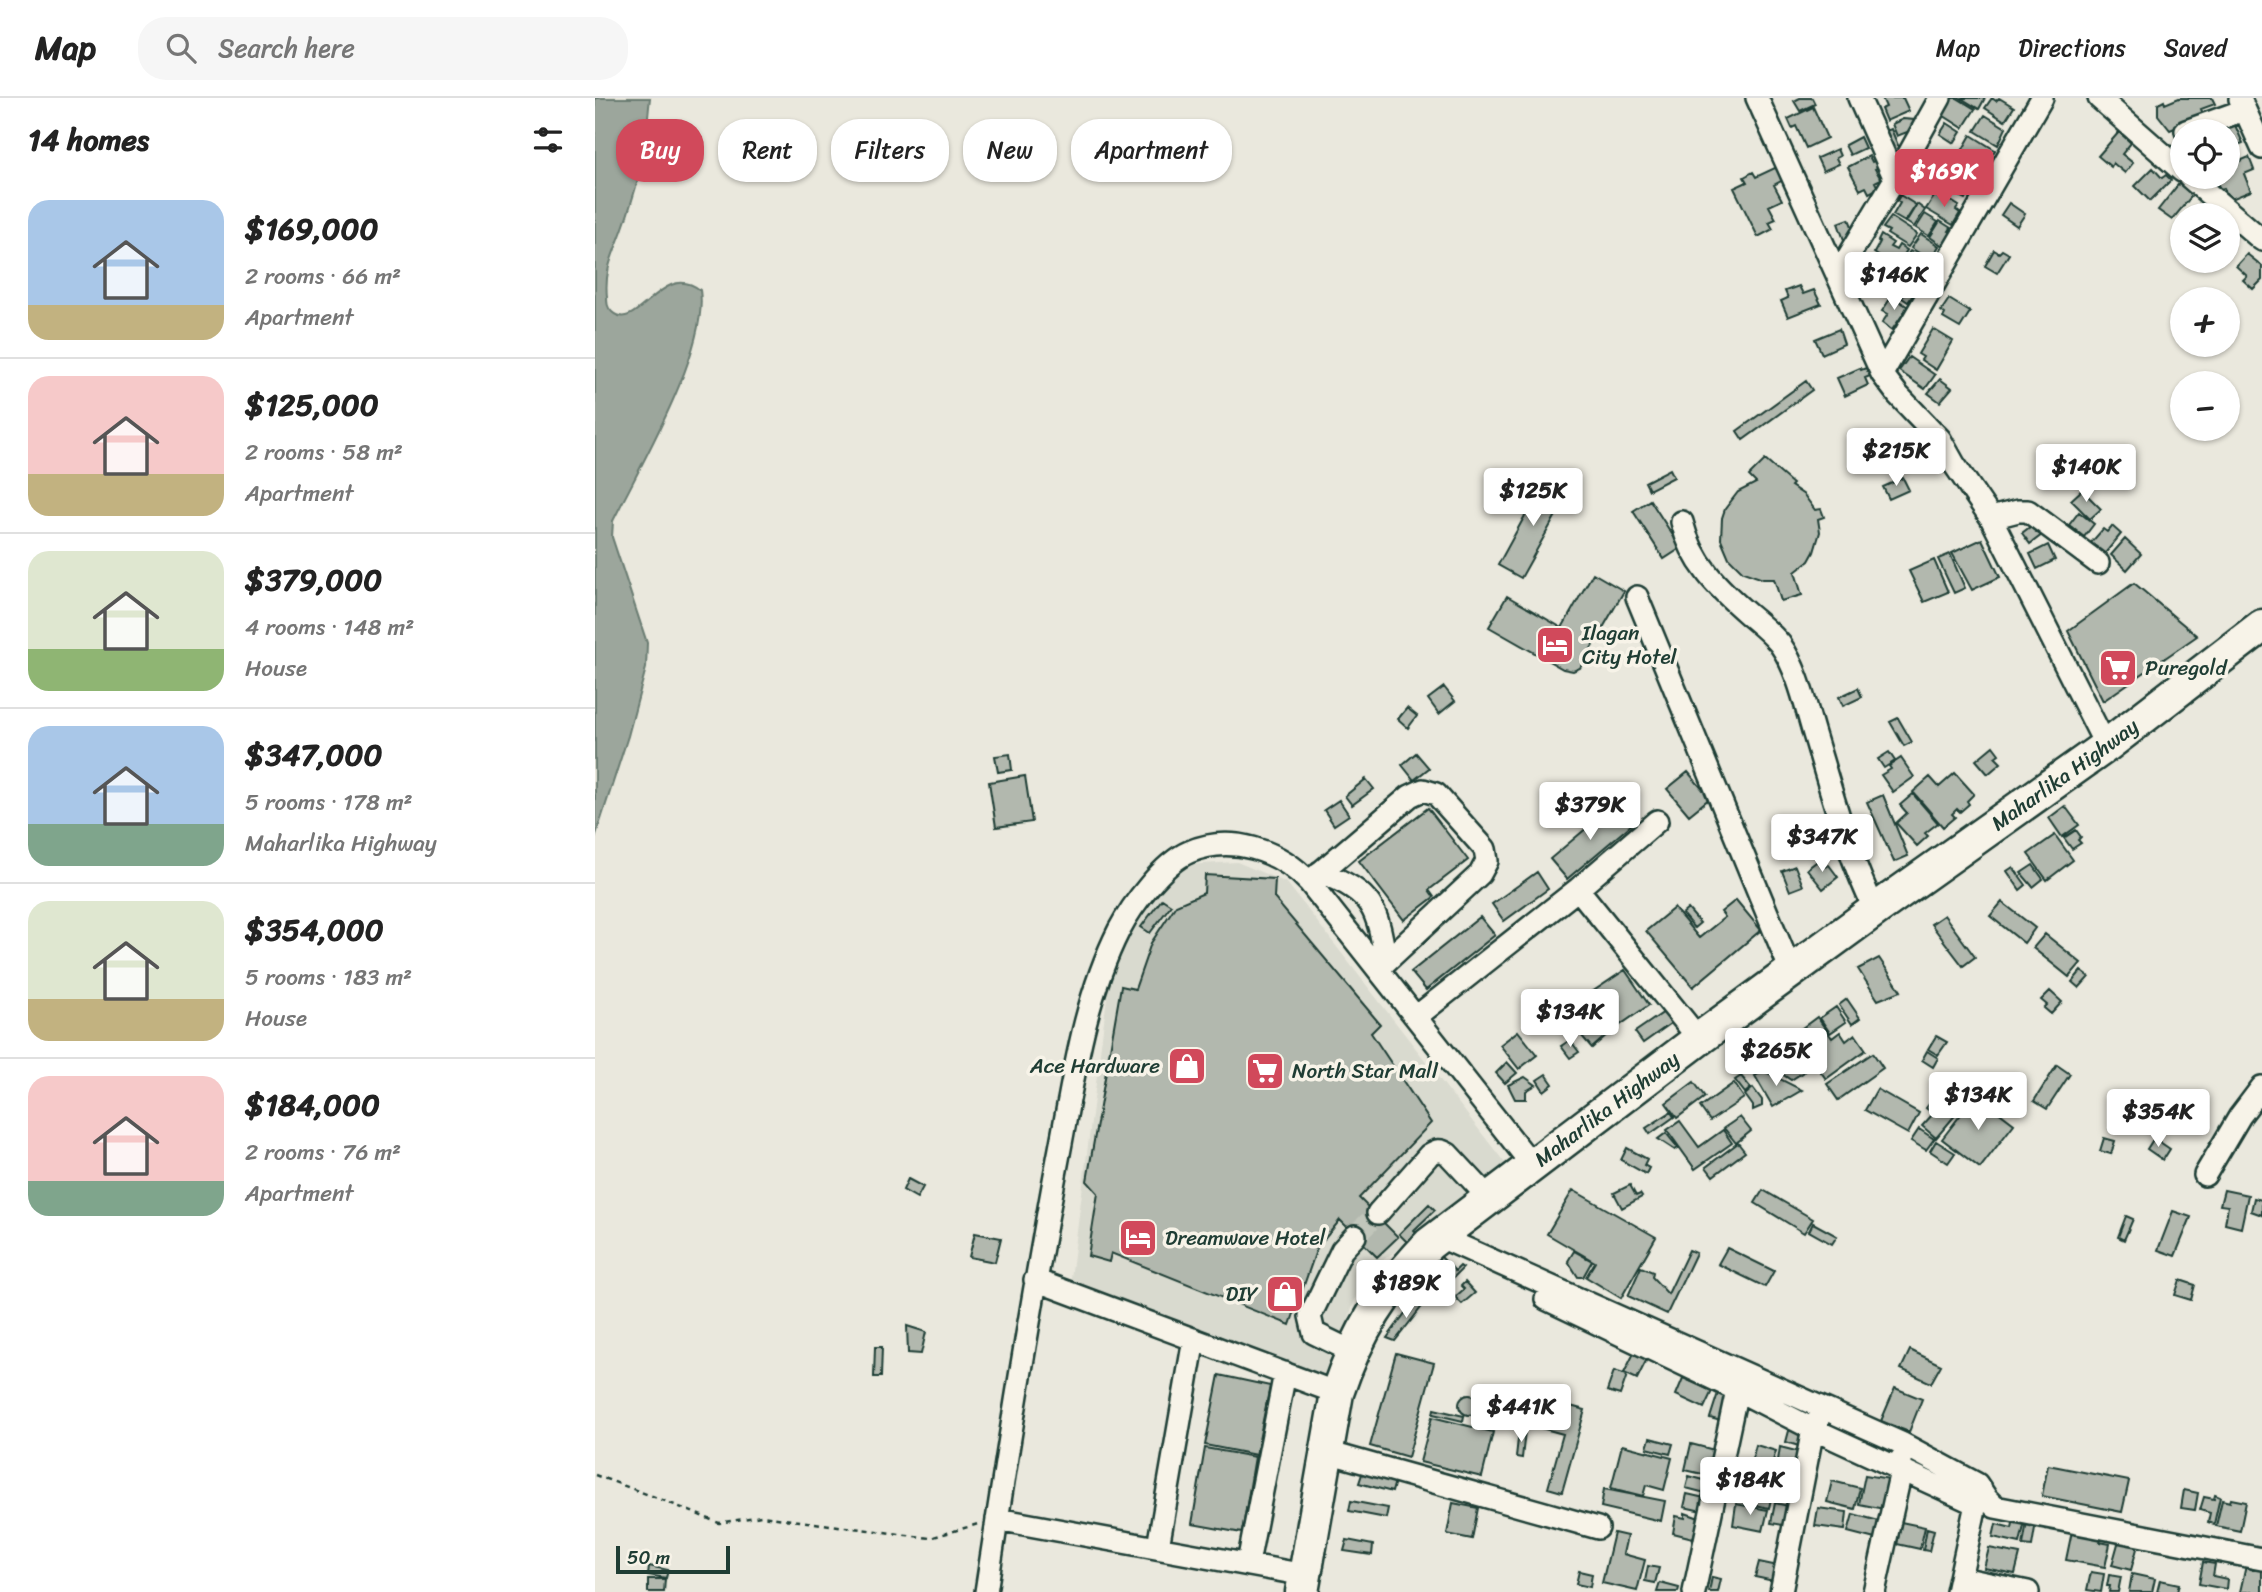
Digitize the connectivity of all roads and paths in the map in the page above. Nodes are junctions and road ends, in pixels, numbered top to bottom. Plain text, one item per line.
1 (1757, 98) edge
2 (1859, 98) edge
3 (1940, 98) edge
4 (2042, 98) edge
5 (2099, 98) edge
6 (2242, 104) edge
7 (2211, 119) edge
8 (2170, 137) edge
9 (2151, 144) junction
10 (2262, 148) edge
11 (2170, 161) edge
12 (1895, 179) junction
13 (2203, 189) edge
14 (2262, 240) edge
15 (1838, 274) junction
16 (1882, 374) junction
17 (1991, 518) junction
18 (1682, 522) dead end
19 (2098, 563) dead end
20 (1637, 597) dead end
21 (2262, 626) edge
22 (2106, 746) junction
23 (1657, 821) dead end
24 (1315, 877) junction
25 (1578, 889) junction
26 (1875, 909) junction
27 (1382, 966) junction
28 (1791, 971) junction
29 (1416, 1017) junction
30 (1699, 1039) junction
31 (2262, 1087) edge
32 (1533, 1166) junction
33 (2205, 1175) dead end
34 (1489, 1198) junction
35 (1378, 1213) tunnel mouth
36 (1355, 1236) tunnel mouth
37 (1433, 1240) junction
38 (1035, 1280) junction
39 (1193, 1339) junction
40 (1353, 1352) junction
41 (1285, 1373) junction
42 (1742, 1381) junction
43 (1337, 1393) junction
44 (1825, 1409) junction
45 (1813, 1429) junction
46 (1901, 1443) junction
47 (1327, 1452) junction
48 (1901, 1471) junction
49 (595, 1475) edge
50 (1980, 1496) junction
51 (997, 1519) junction
52 (1598, 1528) dead end
53 (1158, 1547) junction
54 (2262, 1559) edge
55 (1248, 1563) junction
56 (1304, 1583) edge
57 (1959, 1585) edge
58 (986, 1592) edge
59 (1694, 1592) edge
60 (1781, 1592) edge
61 (1874, 1592) edge
62 (2028, 1592) edge

1 - 15 street
2 - 12 street
3 - 12 street
4 - 16 street
5 - 9 street
6 - 7 street
6 - 10 street
8 - 9 street
9 - 11 street
12 - 15 street
13 - 14 street
15 - 16 street
16 - 17 street
17 - 19 street
17 - 22 street
18 - 26 street
20 - 28 street
21 - 22 highway, Maharlika Highway
22 - 26 highway, Maharlika Highway
23 - 25 street
24 - 27 street
24 - 27 street
24 - 27 street
24 - 38 street
25 - 29 street
25 - 30 street
26 - 28 highway, Maharlika Highway
27 - 29 street
28 - 30 highway, Maharlika Highway
29 - 32 street
30 - 32 highway, Maharlika Highway
31 - 33 street
32 - 34 highway, Maharlika Highway
34 - 35 street
34 - 37 highway, Maharlika Highway
36 - 40 street
37 - 40 highway, Maharlika Highway
37 - 42 street
38 - 39 street
38 - 51 street
39 - 41 street
39 - 53 street
40 - 43 highway, Maharlika Highway
41 - 43 street
41 - 55 street
42 - 44 street
42 - 45 street
42 - 59 street
43 - 47 highway, Maharlika Highway
44 - 45 street
44 - 46 street
45 - 48 street
45 - 60 street
46 - 48 street
46 - 50 street
47 - 52 street
47 - 56 highway, Maharlika Highway
48 - 50 street
48 - 61 street
49 - 51 path
50 - 54 street
50 - 57 street
51 - 53 street
51 - 58 street
53 - 55 street
55 - 56 street
57 - 62 street

